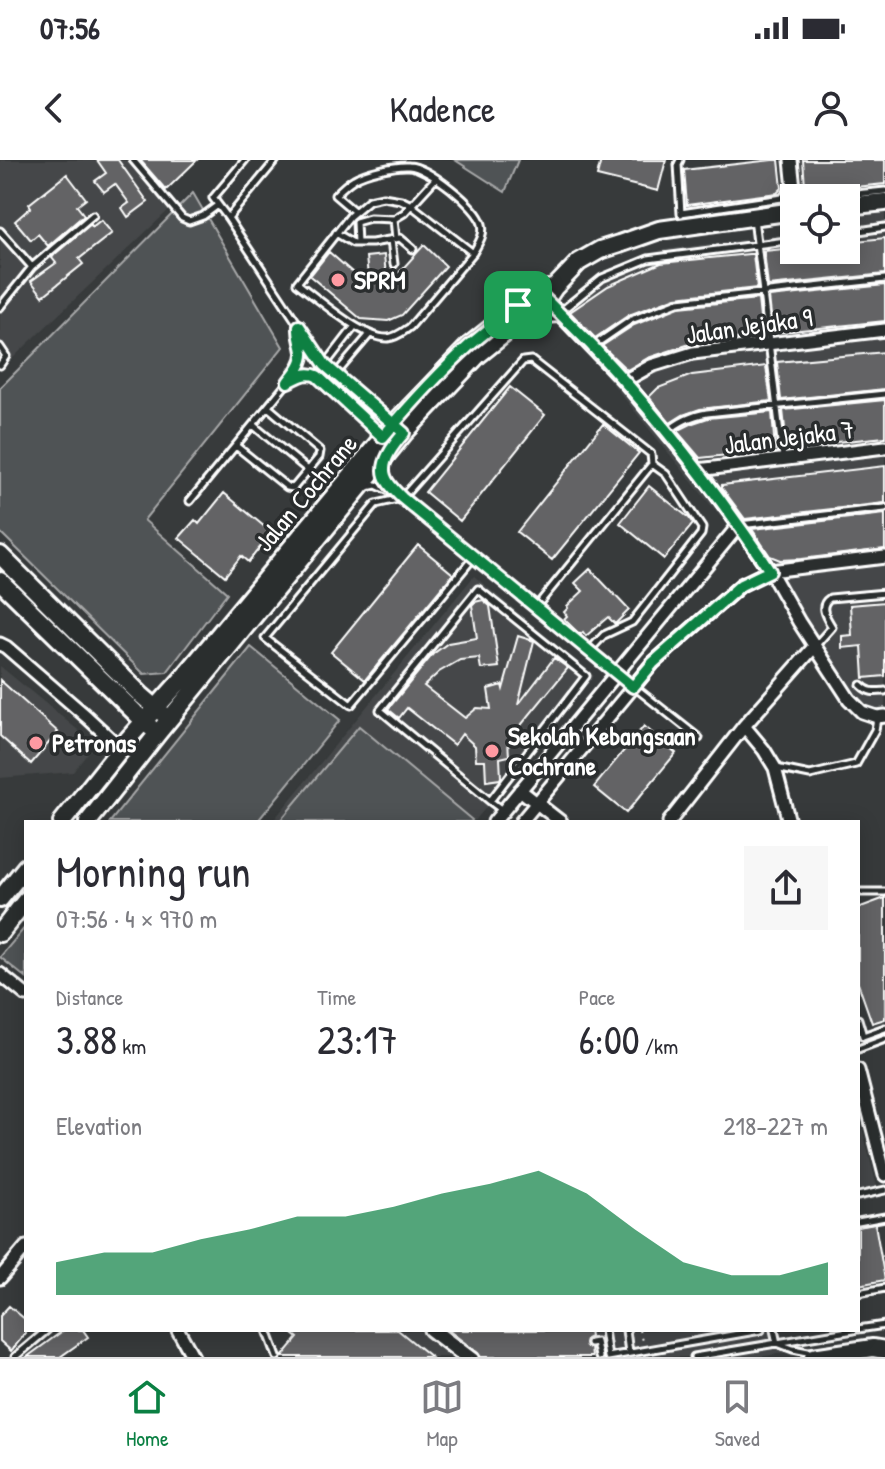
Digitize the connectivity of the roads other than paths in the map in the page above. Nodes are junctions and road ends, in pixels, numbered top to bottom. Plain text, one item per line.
1 (133, 160) edge
2 (245, 160) edge
3 (276, 160) edge
4 (680, 160) edge
5 (791, 160) edge
6 (436, 178) junction
7 (793, 184) edge
8 (885, 191) edge
9 (860, 194) edge
10 (780, 199) edge
11 (885, 202) edge
12 (218, 205) junction
13 (411, 205) junction
14 (860, 205) edge
15 (355, 212) junction
16 (780, 213) edge
17 (93, 215) dead end
18 (753, 217) junction
19 (228, 218) junction
20 (394, 219) junction
21 (682, 225) junction
22 (885, 227) edge
23 (0, 231) edge
24 (860, 231) edge
25 (336, 233) junction
26 (393, 240) junction
27 (780, 242) edge
28 (357, 243) junction
29 (757, 245) junction
30 (413, 249) dead end
31 (473, 253) junction
32 (394, 264) dead end
33 (32, 267) junction
34 (885, 279) edge
35 (546, 293) junction
36 (763, 293) junction
37 (0, 307) edge
38 (559, 313) junction
39 (525, 318) junction
40 (299, 326) junction
41 (355, 326) junction
42 (885, 330) edge
43 (370, 334) junction
44 (769, 344) junction
45 (592, 346) junction
46 (0, 347) edge
47 (0, 365) edge
48 (325, 365) junction
49 (336, 374) junction
50 (624, 381) junction
51 (288, 382) junction
52 (885, 394) edge
53 (335, 395) junction
54 (776, 406) junction
55 (268, 407) junction
56 (253, 425) junction
57 (666, 432) junction
58 (394, 435) junction
59 (236, 446) junction
60 (885, 447) edge
61 (783, 459) junction
62 (652, 464) junction
63 (308, 470) junction
64 (698, 470) junction
65 (351, 495) junction
66 (402, 498) junction
67 (190, 501) dead end
68 (885, 508) edge
69 (739, 525) junction
70 (0, 555) edge
71 (474, 557) junction
72 (885, 557) edge
73 (770, 571) junction
74 (0, 581) edge
75 (885, 593) edge
76 (536, 607) junction
77 (0, 644) edge
78 (814, 647) junction
79 (589, 651) junction
80 (617, 673) junction
81 (861, 685) dead end
82 (633, 687) junction
83 (885, 691) edge
84 (156, 708) junction
85 (881, 716) edge
86 (170, 719) junction
87 (144, 721) junction
88 (744, 726) junction
89 (158, 733) junction
90 (699, 738) dead end
91 (120, 750) junction
92 (775, 768) junction
93 (520, 790) junction
94 (490, 801) junction
95 (537, 803) junction
96 (503, 811) junction
97 (64, 820) edge
98 (90, 820) edge
99 (496, 820) edge
100 (523, 820) edge
101 (558, 820) edge
102 (671, 820) edge
103 (788, 820) edge
104 (24, 869) edge
105 (860, 892) edge
106 (885, 892) edge
107 (0, 899) edge
108 (24, 903) edge
109 (0, 933) edge
110 (0, 974) edge
111 (24, 993) edge
112 (860, 1026) edge
113 (885, 1028) edge
114 (885, 1039) edge
115 (860, 1048) edge
116 (860, 1077) edge
117 (882, 1149) edge
118 (885, 1175) edge
119 (885, 1190) edge
120 (860, 1196) edge
121 (885, 1217) edge
122 (860, 1222) edge
123 (24, 1249) edge
124 (0, 1278) edge
125 (885, 1288) edge
126 (860, 1293) edge
127 (885, 1325) edge
128 (860, 1329) edge
129 (45, 1332) edge
130 (179, 1332) edge
131 (268, 1332) edge
132 (433, 1332) edge
133 (442, 1332) edge
134 (604, 1332) edge
135 (626, 1332) edge
136 (750, 1332) edge
137 (774, 1332) edge
138 (844, 1332) edge
139 (590, 1343) dead end
140 (777, 1343) junction
141 (881, 1348) edge
142 (629, 1353) junction
143 (838, 1353) junction
144 (15, 1357) edge
145 (193, 1357) edge
146 (277, 1357) edge
147 (465, 1357) edge
148 (475, 1357) edge
149 (599, 1357) edge
150 (608, 1357) edge
151 (694, 1357) edge
152 (813, 1357) edge

1 - 12 lane
2 - 12 lane
3 - 19 lane
4 - 21 lane
5 - 7 street
6 - 13 lane
6 - 15 lane
6 - 31 lane
8 - 9 lane
10 - 21 lane
11 - 14 street
12 - 19 lane
13 - 15 lane
13 - 20 lane
13 - 31 lane
15 - 25 lane
16 - 18 street
17 - 33 lane
18 - 21 street
18 - 29 lane
19 - 40 lane
20 - 26 lane
20 - 28 lane
21 - 35 street
22 - 24 lane
23 - 33 lane
25 - 28 lane
25 - 41 lane
26 - 28 lane
26 - 30 lane
26 - 32 lane
27 - 29 lane
29 - 36 lane
29 - 38 lane
31 - 43 lane
33 - 37 lane
34 - 36 lane
35 - 38 street
35 - 39 street, Jalan Cochrane
35 - 58 street, Jalan Cochrane
36 - 44 lane
36 - 45 lane
38 - 39 street
38 - 45 street
39 - 58 street, Jalan Cochrane
40 - 48 lane
40 - 51 lane
41 - 43 lane
41 - 48 lane
42 - 44 street, Jalan Jejaka 9
43 - 49 lane
44 - 50 street, Jalan Jejaka 9
44 - 54 lane
45 - 50 street
46 - 47 lane
48 - 49 lane
48 - 53 lane
49 - 58 lane
50 - 57 street
51 - 53 lane
51 - 55 lane
52 - 54 lane
53 - 58 lane
54 - 57 lane
54 - 61 lane
55 - 56 lane
55 - 63 lane
56 - 59 lane
56 - 63 lane
57 - 64 street
58 - 65 street, Jalan Cochrane
58 - 66 lane
58 - 84 street, Jalan Cochrane
59 - 63 lane
59 - 67 lane
60 - 61 street, Jalan Jejaka 7
61 - 64 street, Jalan Jejaka 7
62 - 66 lane
62 - 76 lane
62 - 79 lane
64 - 69 street
65 - 66 lane
65 - 86 street, Jalan Cochrane
66 - 71 lane
66 - 71 lane
68 - 69 lane
69 - 73 street
69 - 80 street
70 - 84 street
71 - 76 lane
72 - 73 street
73 - 78 street
73 - 82 street
74 - 87 street
75 - 78 lane
76 - 79 lane
77 - 91 street
78 - 85 street
78 - 88 street
79 - 80 lane
80 - 82 lane
80 - 93 street
81 - 83 lane
82 - 90 lane
82 - 95 street
84 - 86 street
84 - 87 street, Jalan Cochrane
85 - 92 lane
86 - 89 street, Jalan Cochrane
87 - 89 street
87 - 91 street, Jalan Cochrane
88 - 92 street
88 - 102 street
89 - 98 street, Jalan Cochrane
91 - 97 street, Jalan Cochrane
92 - 103 street
93 - 95 street
93 - 96 street
94 - 94 lane
94 - 96 lane
95 - 100 street
95 - 101 street
96 - 99 street
104 - 107 street
105 - 106 lane
108 - 109 street
110 - 111 street
112 - 113 lane
114 - 115 lane
116 - 117 street
117 - 118 street
119 - 120 lane
121 - 122 lane
123 - 124 street
125 - 126 lane
127 - 128 lane
129 - 144 lane
130 - 145 street
131 - 146 lane
132 - 147 street
133 - 148 lane
134 - 150 lane
135 - 142 lane
136 - 142 lane
137 - 140 lane
138 - 140 lane
139 - 149 lane
140 - 143 lane
140 - 151 lane
141 - 143 street
142 - 150 lane
143 - 152 street

